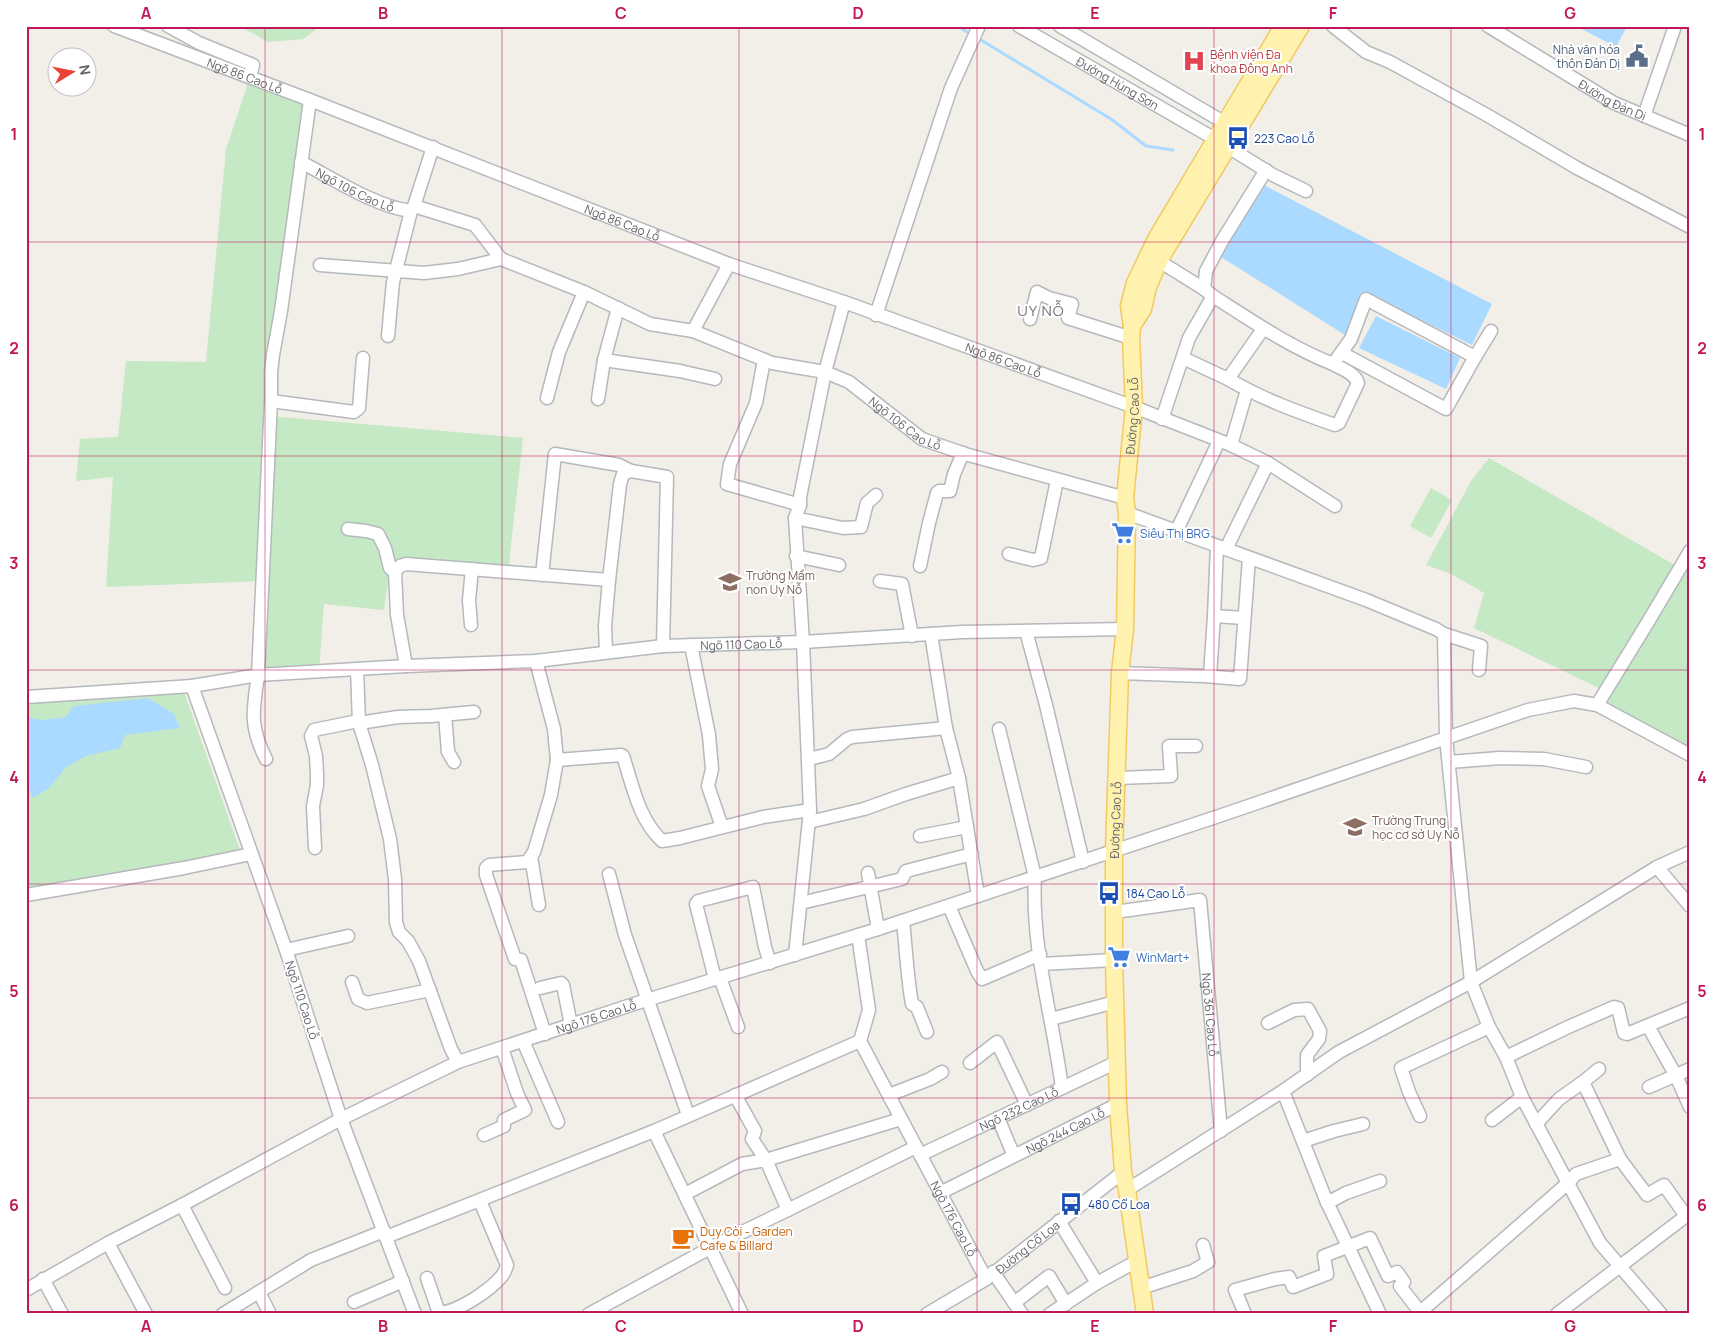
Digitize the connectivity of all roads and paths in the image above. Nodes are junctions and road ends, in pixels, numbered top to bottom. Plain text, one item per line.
1 (114, 26) edge
2 (168, 26) edge
3 (979, 26) edge
4 (1019, 26) edge
5 (1060, 26) edge
6 (1283, 26) edge
7 (1301, 26) edge
8 (1333, 26) edge
9 (1492, 27) edge
10 (1671, 28) edge
11 (250, 77) junction
12 (310, 100) junction
13 (1644, 116) junction
14 (1224, 122) junction
15 (1690, 135) edge
16 (1221, 143) junction
17 (433, 147) junction
18 (301, 162) junction
19 (1266, 170) junction
20 (1306, 191) dead end
21 (413, 208) junction
22 (1690, 227) edge
23 (501, 259) junction
24 (1159, 261) junction
25 (729, 264) junction
26 (320, 265) dead end
27 (396, 270) junction
28 (584, 292) junction
29 (1209, 292) junction
30 (844, 302) junction
31 (618, 308) junction
32 (876, 314) junction
33 (1030, 319) dead end
34 (1263, 328) junction
35 (1491, 331) dead end
36 (693, 332) junction
37 (1131, 332) junction
38 (388, 336) dead end
39 (1342, 353) junction
40 (1475, 357) junction
41 (363, 358) dead end
42 (1183, 358) junction
43 (604, 360) junction
44 (764, 360) junction
45 (1333, 364) junction
46 (825, 372) junction
47 (716, 379) dead end
48 (1228, 379) junction
49 (1247, 390) junction
50 (547, 398) dead end
51 (598, 399) dead end
52 (271, 401) junction
53 (1134, 407) junction
54 (1162, 419) junction
55 (1226, 443) junction
56 (963, 453) junction
57 (1268, 463) junction
58 (631, 471) junction
59 (1057, 480) junction
60 (876, 495) dead end
61 (800, 505) junction
62 (1126, 506) junction
63 (1335, 506) dead end
64 (795, 518) junction
65 (348, 529) dead end
66 (1177, 530) junction
67 (1222, 547) junction
68 (1690, 551) edge
69 (1009, 554) dead end
70 (796, 556) junction
71 (1249, 558) junction
72 (839, 565) dead end
73 (920, 566) dead end
74 (472, 569) junction
75 (395, 572) junction
76 (542, 575) junction
77 (609, 580) junction
78 (880, 581) dead end
79 (1214, 616) junction
80 (1244, 618) junction
81 (471, 626) dead end
82 (1125, 629) junction
83 (1026, 631) junction
84 (931, 634) junction
85 (1444, 634) junction
86 (912, 636) junction
87 (803, 642) junction
88 (691, 645) junction
89 (663, 646) junction
90 (606, 652) junction
91 (536, 661) junction
92 (406, 666) junction
93 (357, 669) junction
94 (1479, 670) dead end
95 (1120, 673) junction
96 (258, 675) junction
97 (1210, 676) junction
98 (192, 686) junction
99 (26, 697) edge
100 (1597, 705) junction
101 (474, 712) dead end
102 (445, 715) junction
103 (359, 722) junction
104 (946, 728) junction
105 (999, 728) dead end
106 (1446, 738) junction
107 (1196, 746) dead end
108 (1690, 755) edge
109 (266, 759) dead end
110 (809, 759) junction
111 (557, 760) junction
112 (454, 762) dead end
113 (1449, 762) junction
114 (1586, 767) dead end
115 (959, 778) junction
116 (1117, 778) junction
117 (810, 816) junction
118 (722, 827) junction
119 (967, 827) junction
120 (920, 836) dead end
121 (315, 848) dead end
122 (1114, 851) junction
123 (1690, 852) edge
124 (252, 854) junction
125 (972, 854) junction
126 (531, 857) junction
127 (1083, 862) junction
128 (1658, 867) junction
129 (868, 873) dead end
130 (608, 874) dead end
131 (1035, 877) junction
132 (870, 887) junction
133 (26, 895) edge
134 (978, 896) junction
135 (801, 903) junction
136 (539, 905) dead end
137 (949, 906) junction
138 (1690, 906) edge
139 (1115, 912) junction
140 (904, 921) junction
141 (878, 929) junction
142 (858, 935) junction
143 (348, 936) dead end
144 (286, 950) junction
145 (795, 955) junction
146 (1041, 959) junction
147 (1114, 960) junction
148 (770, 963) junction
149 (718, 979) junction
150 (352, 982) dead end
151 (1471, 982) junction
152 (540, 988) dead end
153 (430, 990) junction
154 (648, 1000) junction
155 (1115, 1002) junction
156 (1690, 1008) edge
157 (1051, 1019) junction
158 (1268, 1023) dead end
159 (571, 1026) junction
160 (1648, 1026) junction
161 (738, 1027) dead end
162 (1489, 1027) junction
163 (927, 1032) dead end
164 (545, 1034) junction
165 (523, 1041) junction
166 (860, 1041) junction
167 (502, 1048) junction
168 (1506, 1057) junction
169 (458, 1062) junction
170 (1117, 1062) junction
171 (970, 1063) dead end
172 (1599, 1069) dead end
173 (1690, 1069) edge
174 (942, 1072) dead end
175 (1307, 1075) junction
176 (1676, 1076) junction
177 (1583, 1082) junction
178 (1648, 1087) dead end
179 (1062, 1088) junction
180 (1283, 1091) junction
181 (735, 1095) junction
182 (889, 1096) junction
183 (1522, 1096) junction
184 (1118, 1104) junction
185 (1027, 1105) junction
186 (1690, 1107) edge
187 (688, 1115) junction
188 (1420, 1116) dead end
189 (998, 1118) junction
190 (341, 1119) junction
191 (901, 1119) junction
192 (1492, 1120) dead end
193 (558, 1122) dead end
194 (1363, 1124) dead end
195 (1536, 1124) junction
196 (654, 1130) junction
197 (1221, 1131) junction
198 (484, 1135) dead end
199 (1303, 1141) junction
200 (918, 1151) junction
201 (1014, 1156) junction
202 (1620, 1159) junction
203 (766, 1160) junction
204 (1123, 1172) junction
205 (1380, 1181) dead end
206 (1568, 1183) junction
207 (1127, 1190) junction
208 (940, 1193) junction
209 (685, 1194) junction
210 (480, 1201) junction
211 (1327, 1202) junction
212 (182, 1205) junction
213 (788, 1210) junction
214 (1688, 1214) edge
215 (1059, 1221) junction
216 (385, 1234) junction
217 (108, 1243) junction
218 (1203, 1245) dead end
219 (1348, 1246) junction
220 (710, 1248) junction
221 (1137, 1261) junction
222 (1621, 1265) junction
223 (989, 1275) junction
224 (427, 1278) dead end
225 (43, 1279) junction
226 (403, 1281) junction
227 (1097, 1283) junction
228 (224, 1288) dead end
229 (1141, 1288) junction
230 (26, 1290) edge
231 (259, 1292) junction
232 (354, 1302) dead end
233 (1014, 1303) junction
234 (1066, 1304) junction
235 (592, 1313) edge
236 (1419, 1313) edge
237 (62, 1314) edge
238 (146, 1314) edge
239 (223, 1314) edge
240 (270, 1314) edge
241 (415, 1314) edge
242 (439, 1314) edge
243 (742, 1314) edge
244 (927, 1314) edge
245 (1022, 1314) edge
246 (1050, 1314) edge
247 (1145, 1314) edge
248 (1245, 1314) edge
249 (1380, 1314) edge
250 (1557, 1314) edge
251 (1661, 1314) edge

1 - 11 street, Ngõ 86 Cao Lỗ
2 - 11 street
3 - 32 street
4 - 16 street, Đường Hùng Sơn
5 - 14 street
6 - 14 main road, Đường Cao Lỗ
7 - 16 main road, Đường Cao Lỗ
8 - 22 street
9 - 13 street, Đường Đản Dị
10 - 13 street
11 - 12 street, Ngõ 86 Cao Lỗ
12 - 17 street, Ngõ 86 Cao Lỗ
12 - 18 street
13 - 15 street, Đường Đản Dị
14 - 16 main road, Đường Cao Lỗ
16 - 19 street, Đường Hùng Sơn
16 - 24 main road, Đường Cao Lỗ
16 - 37 main road, Đường Cao Lỗ
17 - 21 street
17 - 25 street, Ngõ 86 Cao Lỗ
18 - 21 street, Ngõ 106 Cao Lỗ
18 - 52 street
19 - 20 street, Đường Hùng Sơn
19 - 29 street
21 - 23 street, Ngõ 106 Cao Lỗ
21 - 27 street
23 - 27 street
23 - 28 street, Ngõ 106 Cao Lỗ
24 - 29 street
24 - 37 main road, Đường Cao Lỗ
25 - 30 street, Ngõ 86 Cao Lỗ
25 - 36 street
26 - 27 street
27 - 38 street
28 - 31 street, Ngõ 106 Cao Lỗ
28 - 50 street
29 - 34 street
29 - 42 street
30 - 32 street, Ngõ 86 Cao Lỗ
30 - 46 street
31 - 36 street, Ngõ 106 Cao Lỗ
31 - 43 street
32 - 53 street, Ngõ 86 Cao Lỗ
33 - 37 street
34 - 45 street
34 - 48 street
35 - 40 street
36 - 44 street, Ngõ 106 Cao Lỗ
37 - 53 main road, Đường Cao Lỗ
39 - 40 street
39 - 40 street
39 - 45 street
41 - 52 street
42 - 48 street
42 - 54 street
43 - 47 street
43 - 51 street
44 - 46 street, Ngõ 106 Cao Lỗ
44 - 61 street
45 - 49 street
46 - 56 street, Ngõ 106 Cao Lỗ
46 - 61 street
48 - 49 street
49 - 55 street
52 - 96 street
53 - 54 street, Ngõ 86 Cao Lỗ
53 - 62 main road, Đường Cao Lỗ
54 - 55 street, Ngõ 86 Cao Lỗ
55 - 57 street, Ngõ 86 Cao Lỗ
55 - 66 street
56 - 59 street, Ngõ 106 Cao Lỗ
56 - 73 street
57 - 63 street, Ngõ 86 Cao Lỗ
57 - 67 street
58 - 76 street
58 - 77 street
58 - 89 street
59 - 62 street, Ngõ 106 Cao Lỗ
59 - 69 street
60 - 64 street
61 - 64 street
62 - 66 street, Ngõ 106 Cao Lỗ
62 - 82 main road, Đường Cao Lỗ
64 - 70 street
65 - 75 street
66 - 67 street, Ngõ 106 Cao Lỗ
67 - 71 street, Ngõ 106 Cao Lỗ
67 - 79 street
68 - 100 street
70 - 72 street
70 - 87 street
71 - 80 street
71 - 85 street, Ngõ 106 Cao Lỗ
74 - 75 street
74 - 76 street
74 - 81 street
75 - 92 street
76 - 77 street
77 - 90 street
78 - 86 street
79 - 80 street
79 - 97 street
80 - 97 street
82 - 83 street, Ngõ 110 Cao Lỗ
82 - 95 main road, Đường Cao Lỗ
83 - 84 street, Ngõ 110 Cao Lỗ
83 - 127 street
84 - 86 street, Ngõ 110 Cao Lỗ
84 - 104 street
85 - 94 street, Ngõ 106 Cao Lỗ
85 - 106 street
86 - 87 street, Ngõ 110 Cao Lỗ
87 - 88 street, Ngõ 110 Cao Lỗ
87 - 110 street
88 - 89 street, Ngõ 110 Cao Lỗ
88 - 118 street
89 - 90 street, Ngõ 110 Cao Lỗ
90 - 91 street, Ngõ 110 Cao Lỗ
91 - 92 street, Ngõ 110 Cao Lỗ
91 - 111 street
92 - 93 street, Ngõ 110 Cao Lỗ
93 - 96 street, Ngõ 110 Cao Lỗ
93 - 103 street
95 - 97 street
95 - 116 main road, Đường Cao Lỗ
96 - 98 street, Ngõ 110 Cao Lỗ
96 - 109 street
98 - 99 street, Ngõ 110 Cao Lỗ
98 - 124 street, Ngõ 110 Cao Lỗ
100 - 106 street, Ngõ 176 Cao Lỗ
100 - 108 street, Ngõ 176 Cao Lỗ
101 - 102 street
102 - 103 street
102 - 112 street
103 - 121 street
103 - 153 street
104 - 110 street
104 - 115 street
105 - 131 street
106 - 113 street
106 - 122 street, Ngõ 176 Cao Lỗ
107 - 116 street
110 - 117 street
111 - 118 street
111 - 126 street
113 - 114 street
113 - 151 street
115 - 117 street
115 - 119 street
116 - 122 main road, Đường Cao Lỗ
117 - 118 street
117 - 135 street
119 - 120 street
119 - 125 street
122 - 127 street, Ngõ 176 Cao Lỗ
122 - 139 main road, Đường Cao Lỗ
123 - 128 street
124 - 133 street
124 - 144 street, Ngõ 110 Cao Lỗ
125 - 132 street
125 - 134 street
126 - 136 street
126 - 164 street
127 - 131 street, Ngõ 176 Cao Lỗ
128 - 138 street
128 - 151 street
129 - 132 street
130 - 154 street
131 - 134 street, Ngõ 176 Cao Lỗ
131 - 146 street
132 - 135 street
132 - 141 street
134 - 137 street, Ngõ 176 Cao Lỗ
135 - 145 street
137 - 140 street, Ngõ 176 Cao Lỗ
137 - 146 street
139 - 147 main road, Đường Cao Lỗ
139 - 197 street, Ngõ 361 Cao Lỗ
140 - 141 street, Ngõ 176 Cao Lỗ
140 - 163 street
141 - 142 street, Ngõ 176 Cao Lỗ
142 - 145 street, Ngõ 176 Cao Lỗ
142 - 166 street
143 - 144 street
144 - 190 street, Ngõ 110 Cao Lỗ
145 - 148 street, Ngõ 176 Cao Lỗ
146 - 147 street
146 - 157 street
147 - 155 main road, Đường Cao Lỗ
148 - 149 street, Ngõ 176 Cao Lỗ
148 - 149 street
149 - 154 street, Ngõ 176 Cao Lỗ
149 - 161 street
150 - 153 street
151 - 162 street
151 - 175 street
152 - 159 street
153 - 169 street
154 - 159 street, Ngõ 176 Cao Lỗ
154 - 187 street
155 - 157 street
155 - 170 main road, Đường Cao Lỗ
156 - 160 street
157 - 179 street
158 - 175 street
159 - 164 street, Ngõ 176 Cao Lỗ
160 - 168 street
160 - 176 street
162 - 168 street
162 - 188 street
164 - 165 street, Ngõ 176 Cao Lỗ
165 - 167 street, Ngõ 176 Cao Lỗ
165 - 193 street
166 - 181 street
166 - 182 street, Ngõ 176 Cao Lỗ
167 - 169 street, Ngõ 176 Cao Lỗ
167 - 198 street
168 - 183 street
169 - 190 street, Ngõ 176 Cao Lỗ
170 - 179 street, Ngõ 232 Cao Lỗ
170 - 184 main road, Đường Cao Lỗ
171 - 185 street
172 - 177 street
173 - 176 street
174 - 182 street
175 - 180 street
176 - 178 street
176 - 186 street
177 - 195 street
177 - 202 street
179 - 185 street, Ngõ 232 Cao Lỗ
180 - 197 street
180 - 199 street
181 - 187 street
181 - 203 street
182 - 191 street, Ngõ 176 Cao Lỗ
183 - 192 street
183 - 195 street
184 - 201 street, Ngõ 244 Cao Lỗ
184 - 204 main road, Đường Cao Lỗ
185 - 189 street, Ngõ 232 Cao Lỗ
187 - 196 street
189 - 200 street, Ngõ 232 Cao Lỗ
189 - 201 street
190 - 212 street, Ngõ 176 Cao Lỗ
190 - 216 street, Ngõ 110 Cao Lỗ
191 - 200 street, Ngõ 176 Cao Lỗ
191 - 203 street
194 - 199 street
195 - 206 street
196 - 209 street
196 - 210 street
197 - 207 street
199 - 211 street
200 - 208 street, Ngõ 176 Cao Lỗ
200 - 213 street, Ngõ 232 Cao Lỗ
201 - 208 street, Ngõ 244 Cao Lỗ
202 - 206 street
202 - 214 street
203 - 209 street
203 - 213 street
204 - 207 main road, Đường Cao Lỗ
204 - 215 street, Đường Cổ Loa
205 - 211 street
206 - 222 street
206 - 236 street
207 - 221 main road, Đường Cao Lỗ
208 - 223 street, Ngõ 176 Cao Lỗ
209 - 220 street
210 - 216 street
210 - 242 street
211 - 219 street
212 - 217 street, Ngõ 176 Cao Lỗ
212 - 228 street
213 - 220 street, Ngõ 232 Cao Lỗ
214 - 222 street
215 - 223 street, Đường Cổ Loa
215 - 227 street
216 - 226 street, Ngõ 110 Cao Lỗ
216 - 231 street
217 - 225 street, Ngõ 176 Cao Lỗ
217 - 238 street
218 - 229 street
219 - 236 street
219 - 248 street
219 - 249 street
220 - 235 street, Ngõ 232 Cao Lỗ
220 - 243 street
221 - 227 street
221 - 229 main road, Đường Cao Lỗ
222 - 250 street
222 - 251 street
223 - 233 street, Ngõ 176 Cao Lỗ
223 - 244 street, Đường Cổ Loa
224 - 242 street
225 - 230 street, Ngõ 176 Cao Lỗ
225 - 237 street
226 - 232 street
226 - 241 street, Ngõ 110 Cao Lỗ
227 - 234 street
229 - 247 main road, Đường Cao Lỗ
231 - 239 street
231 - 240 street
233 - 234 street
233 - 245 street, Ngõ 176 Cao Lỗ
234 - 246 street

